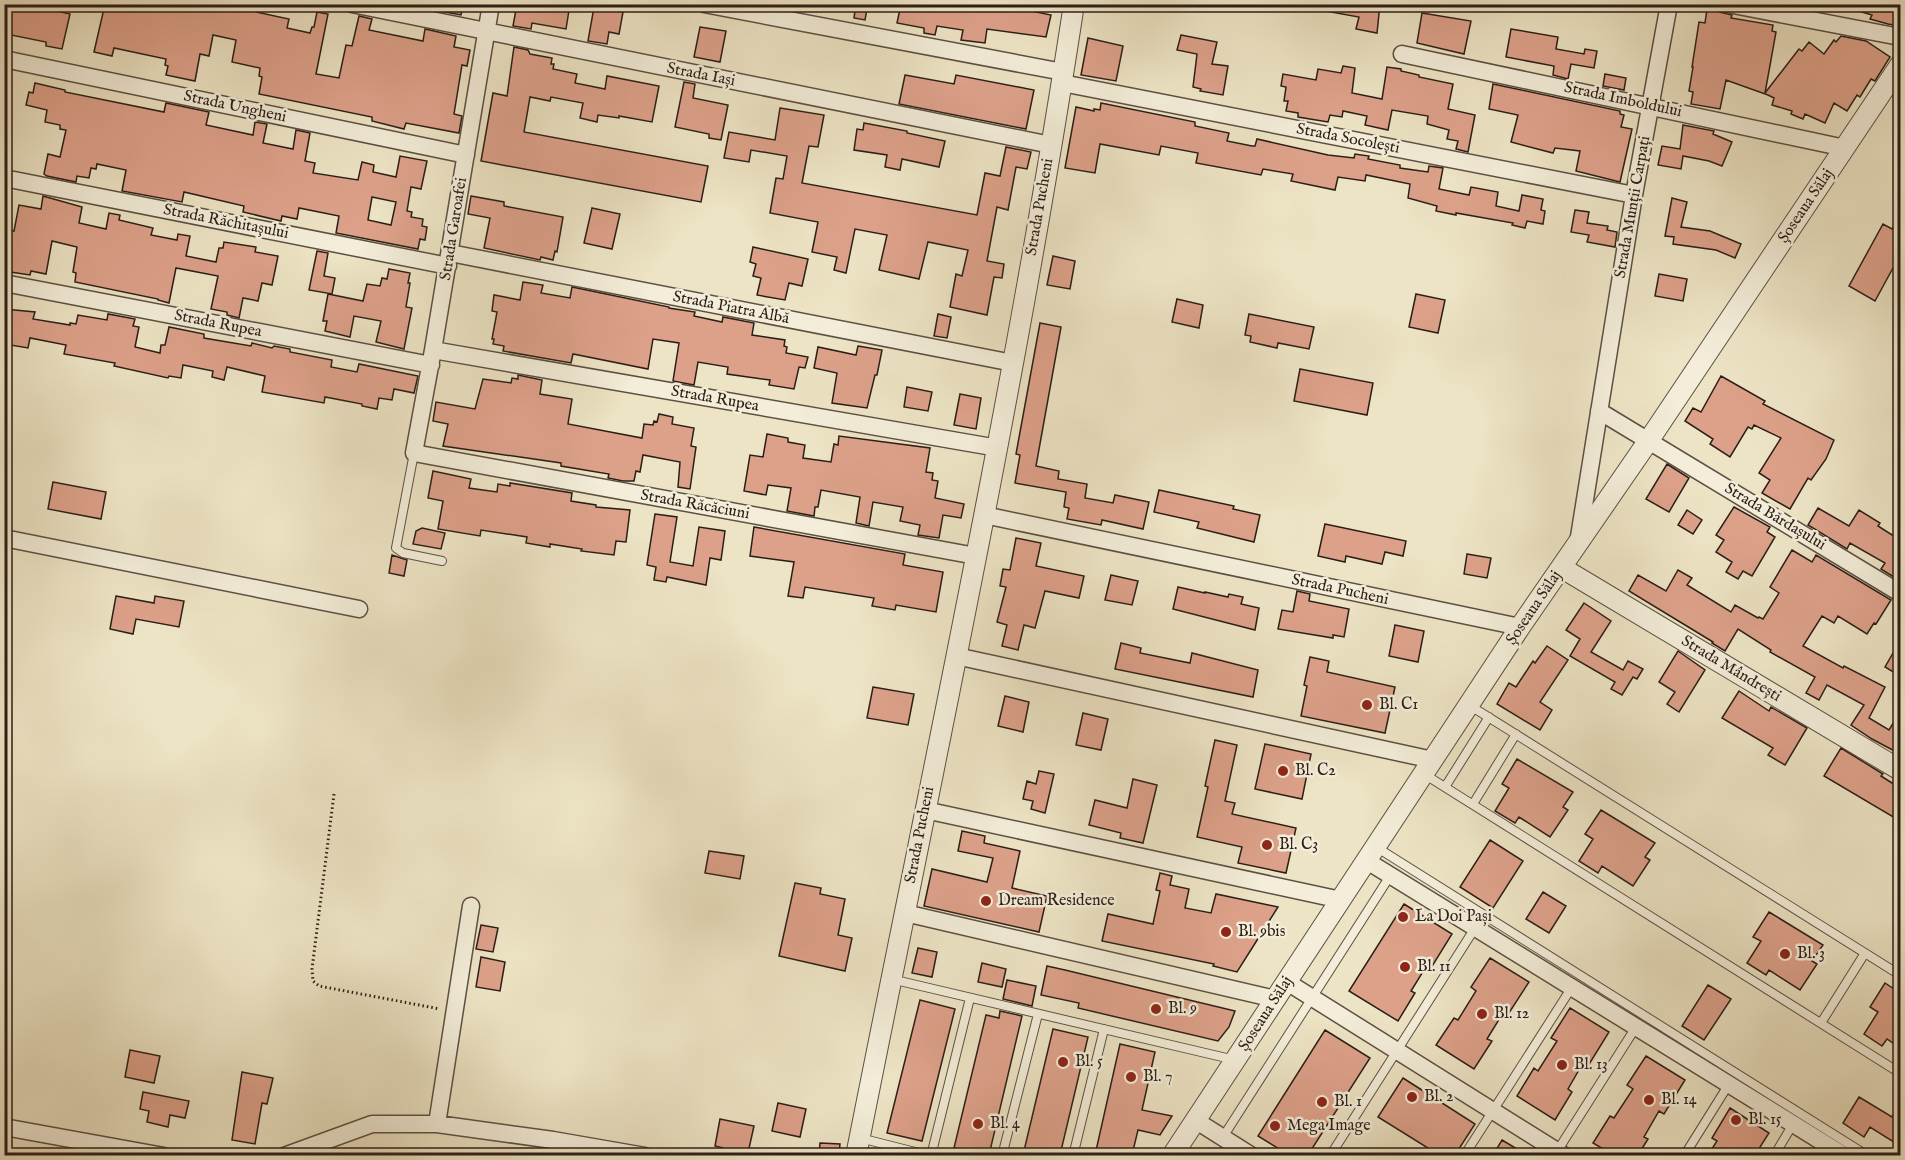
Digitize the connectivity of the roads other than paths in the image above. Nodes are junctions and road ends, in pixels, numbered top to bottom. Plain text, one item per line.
1 (352, 4) edge
2 (491, 4) edge
3 (704, 4) edge
4 (1074, 4) edge
5 (1669, 4) edge
6 (1728, 4) edge
7 (487, 31) junction
8 (1900, 37) edge
9 (1402, 54) dead end
10 (4, 58) edge
11 (1900, 65) edge
12 (1062, 77) junction
13 (1650, 105) junction
14 (1051, 145) junction
15 (1845, 148) junction
16 (466, 154) junction
17 (4, 178) edge
18 (1634, 195) junction
19 (449, 259) junction
20 (4, 283) edge
21 (432, 358) junction
22 (1013, 363) junction
23 (1599, 411) junction
24 (1649, 440) junction
25 (998, 448) junction
26 (414, 453) junction
27 (984, 515) junction
28 (4, 538) edge
29 (1578, 543) junction
30 (976, 556) junction
31 (442, 561) dead end
32 (1562, 568) junction
33 (1900, 593) edge
34 (359, 609) dead end
35 (1520, 627) junction
36 (956, 656) junction
37 (1469, 705) junction
38 (1489, 717) junction
39 (1516, 734) junction
40 (1429, 767) junction
41 (1900, 770) edge
42 (1445, 787) junction
43 (1473, 804) junction
44 (925, 810) junction
45 (1371, 854) junction
46 (1390, 876) junction
47 (1341, 900) junction
48 (471, 906) dead end
49 (904, 913) junction
50 (1475, 928) junction
51 (1865, 953) junction
52 (1900, 975) edge
53 (891, 979) junction
54 (1287, 982) junction
55 (1572, 987) junction
56 (970, 998) junction
57 (1312, 998) junction
58 (1275, 999) junction
59 (1038, 1014) junction
60 (1821, 1023) junction
61 (1636, 1027) junction
62 (1104, 1029) junction
63 (1397, 1051) junction
64 (1235, 1060) junction
65 (1900, 1073) edge
66 (1729, 1084) junction
67 (1493, 1110) junction
68 (1195, 1120) junction
69 (437, 1124) junction
70 (1793, 1124) junction
71 (4, 1127) edge
72 (1223, 1137) junction
73 (857, 1147) edge
74 (1175, 1154) edge
75 (1559, 1154) edge
76 (164, 1155) edge
77 (284, 1155) edge
78 (645, 1155) edge
79 (931, 1155) edge
80 (1002, 1155) edge
81 (1073, 1155) edge
82 (1252, 1155) edge
83 (1330, 1155) edge
84 (1464, 1155) edge
85 (1684, 1155) edge
86 (1773, 1155) edge
87 (1845, 1155) edge
88 (1868, 1155) edge

1 - 7 street, Strada Iași
2 - 7 street, Strada Garoafei
3 - 12 street, Strada Socolești
4 - 12 street, Strada Pucheni
5 - 13 street, Strada Munții Carpați
6 - 8 street
7 - 14 street, Strada Iași
7 - 16 street, Strada Garoafei
9 - 13 street, Strada Imboldului
10 - 16 street, Strada Ungheni
11 - 15 street, Șoseaua Sălaj
12 - 14 street, Strada Pucheni
12 - 18 street, Strada Socolești
13 - 15 street, Strada Imboldului
13 - 18 street, Strada Munții Carpați
14 - 22 street, Strada Pucheni
15 - 24 street, Șoseaua Sălaj
16 - 19 street, Strada Garoafei
17 - 19 street, Strada Răchitașului
18 - 23 street, Strada Munții Carpați
19 - 21 street, Strada Garoafei
19 - 22 street, Strada Piatra Albă
20 - 21 street, Strada Rupea
21 - 25 street, Strada Rupea
21 - 26 street, Strada Garoafei
22 - 25 street, Strada Pucheni
23 - 24 street
23 - 29 street, Strada Munții Carpați
24 - 29 street, Șoseaua Sălaj
24 - 33 street, Strada Bărdașului
25 - 27 street, Strada Pucheni
26 - 30 street, Strada Răcăciuni
26 - 31 lane
27 - 30 street, Strada Pucheni
27 - 35 street, Strada Pucheni
28 - 34 street
29 - 32 street, Șoseaua Sălaj
30 - 36 street, Strada Pucheni
32 - 35 street, Șoseaua Sălaj
32 - 41 street, Strada Mândrești
35 - 37 street, Șoseaua Sălaj
36 - 40 street
36 - 44 street, Strada Pucheni
37 - 38 lane
37 - 40 street, Șoseaua Sălaj
38 - 39 lane
38 - 42 lane
39 - 43 lane
39 - 51 lane
40 - 42 lane
40 - 45 street, Șoseaua Sălaj
42 - 43 lane
43 - 60 lane
44 - 47 street
44 - 49 street, Strada Pucheni
45 - 46 street
45 - 47 street, Șoseaua Sălaj
45 - 88 lane
46 - 50 street
46 - 57 lane
47 - 54 street, Șoseaua Sălaj
48 - 69 street
49 - 53 street, Strada Pucheni
49 - 58 street
50 - 55 street
50 - 63 lane
51 - 52 lane
51 - 60 lane
53 - 56 lane
53 - 73 street, Strada Pucheni
54 - 57 street
54 - 58 street, Șoseaua Sălaj
55 - 61 street
55 - 67 lane
56 - 59 lane
56 - 79 lane
57 - 63 street
57 - 72 lane
58 - 64 street, Șoseaua Sălaj
59 - 62 lane
59 - 80 lane
60 - 65 lane
61 - 66 street
61 - 75 lane
62 - 64 lane
62 - 81 lane
63 - 67 street
63 - 83 lane
64 - 68 street, Șoseaua Sălaj
66 - 70 street
66 - 85 lane
67 - 75 street
67 - 84 lane
68 - 72 street
68 - 74 street, Șoseaua Sălaj
69 - 77 street
69 - 78 street
70 - 86 lane
70 - 87 street
71 - 76 street
72 - 82 street
73 - 79 lane

